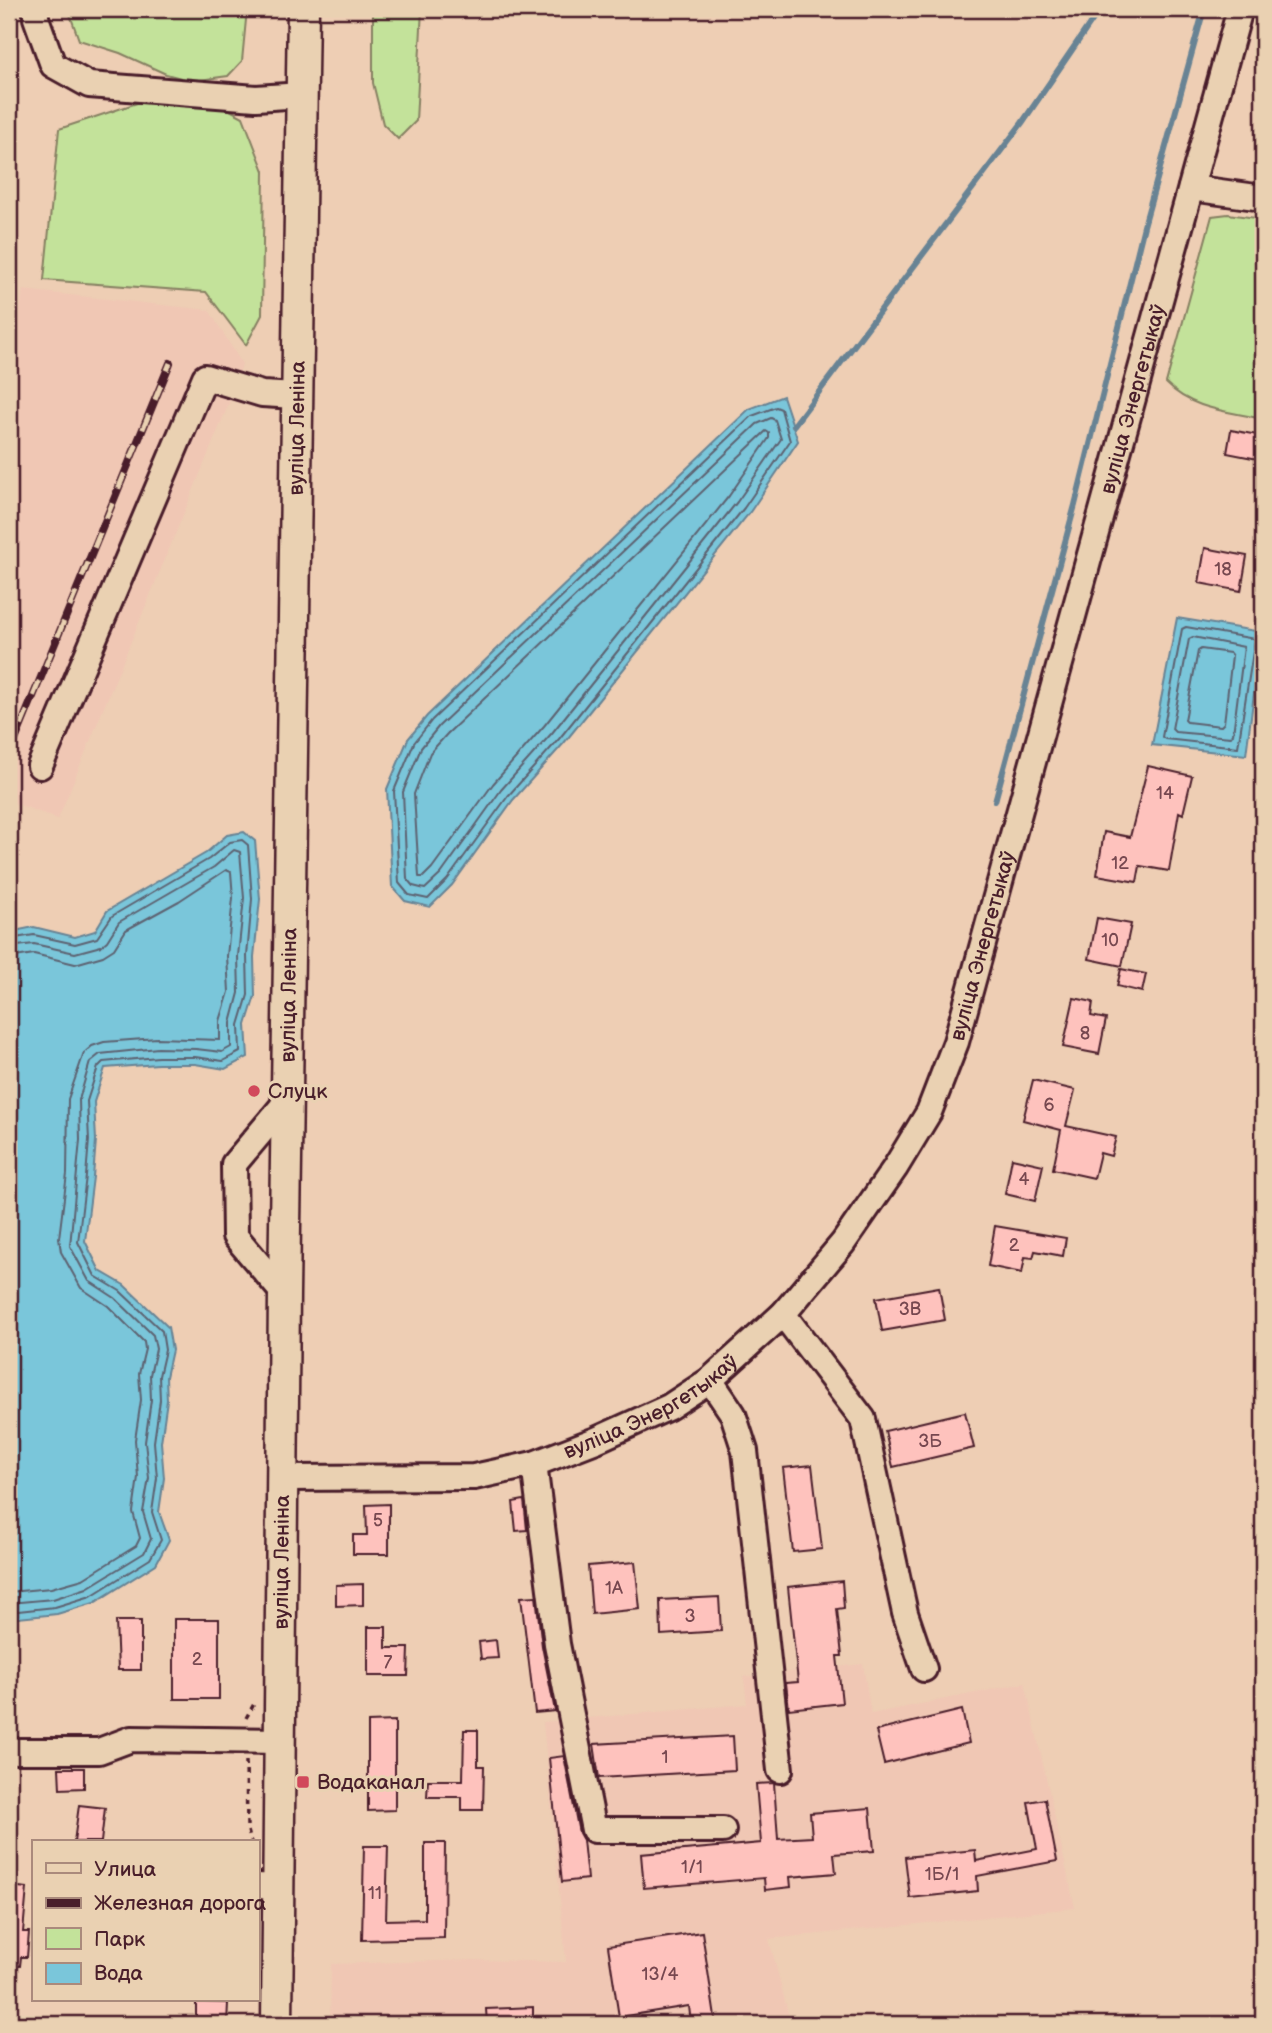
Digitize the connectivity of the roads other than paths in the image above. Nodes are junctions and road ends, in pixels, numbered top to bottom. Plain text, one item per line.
1 (36, 9) edge
2 (303, 9) edge
3 (1240, 9) edge
4 (302, 94) junction
5 (1191, 188) junction
6 (1263, 198) edge
7 (296, 396) junction
8 (40, 766) dead end
9 (287, 1101) junction
10 (284, 1294) junction
11 (783, 1314) junction
12 (710, 1380) junction
13 (534, 1464) junction
14 (283, 1478) junction
15 (924, 1669) dead end
16 (279, 1741) junction
17 (9, 1751) edge
18 (780, 1770) dead end
19 (723, 1830) dead end
20 (268, 1886) edge
21 (277, 2024) edge

1 - 4 street
2 - 4 main road, вуліца Леніна
3 - 5 street, вуліца Энергетыкаў
4 - 7 main road, вуліца Леніна
5 - 6 street
5 - 11 street, вуліца Энергетыкаў
7 - 8 street
7 - 9 main road, вуліца Леніна
9 - 10 main road, вуліца Леніна
9 - 10 street
10 - 14 main road, вуліца Леніна
11 - 12 street, вуліца Энергетыкаў
11 - 15 street
12 - 13 street, вуліца Энергетыкаў
12 - 18 street
13 - 14 street, вуліца Энергетыкаў
13 - 19 street
14 - 16 main road, вуліца Леніна
16 - 17 street
16 - 20 main road, вуліца Леніна
20 - 21 main road, вуліца Леніна

